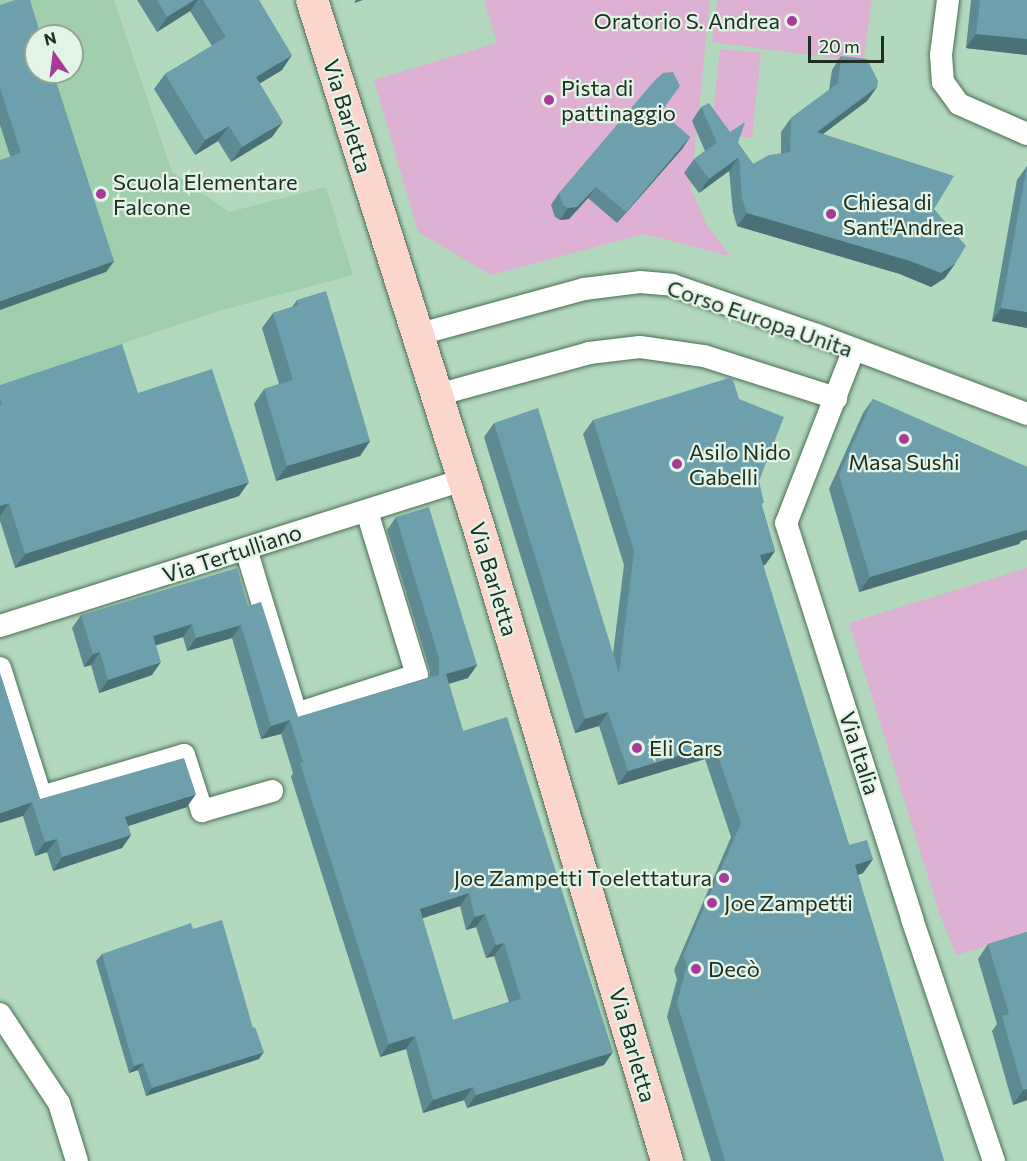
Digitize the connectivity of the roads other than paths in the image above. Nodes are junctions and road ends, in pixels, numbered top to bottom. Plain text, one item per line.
1 (312, 0) edge
2 (948, 0) edge
3 (1027, 134) edge
4 (416, 335) junction
5 (854, 349) junction
6 (437, 395) junction
7 (836, 398) junction
8 (1027, 414) edge
9 (464, 480) junction
10 (367, 511) junction
11 (246, 549) junction
12 (0, 626) edge
13 (0, 668) edge
14 (272, 791) dead end
15 (0, 1014) edge
16 (77, 1161) edge
17 (667, 1161) edge
18 (994, 1161) edge

1 - 4 main road, Via Barletta
2 - 3 street
4 - 5 street, Corso Europa Unita
4 - 6 main road, Via Barletta
5 - 7 street, Via Italia
5 - 8 street, Corso Europa Unita
6 - 7 street
6 - 9 main road, Via Barletta
7 - 18 street, Via Italia
9 - 10 street, Via Tertulliano
9 - 17 main road, Via Barletta
10 - 11 street, Via Tertulliano
10 - 11 street
11 - 12 street, Via Tertulliano
13 - 14 street
15 - 16 street

